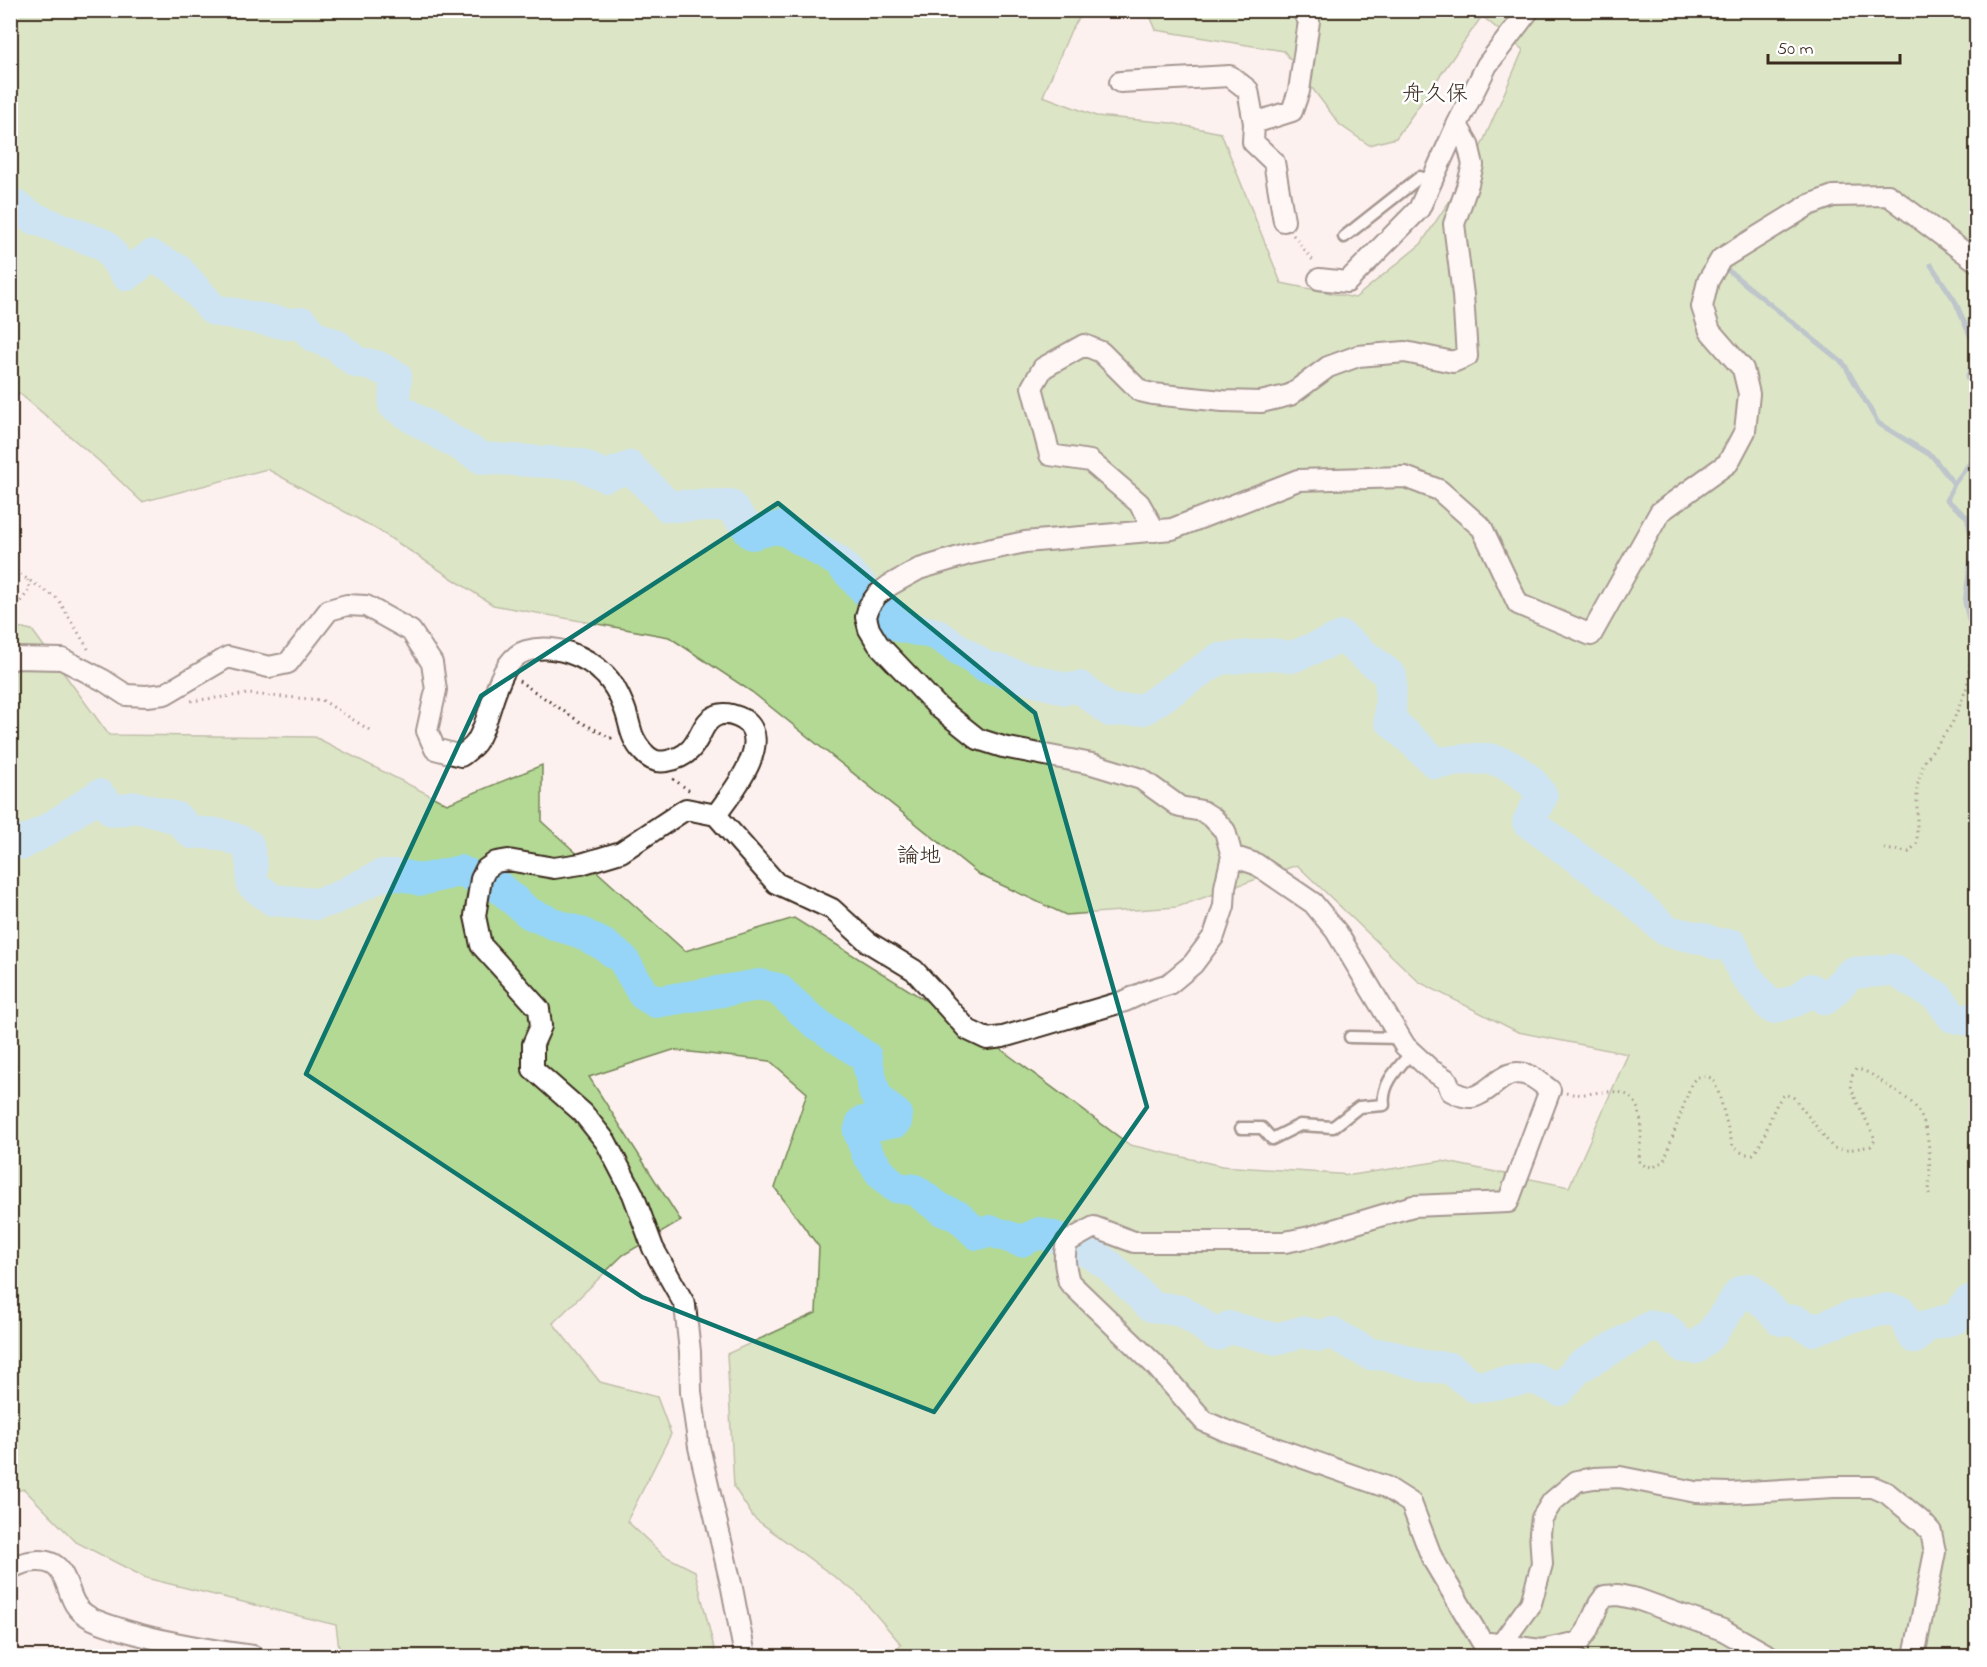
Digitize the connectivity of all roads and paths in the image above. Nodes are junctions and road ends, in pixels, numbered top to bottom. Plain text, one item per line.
1 (1302, 10) edge
2 (1529, 10) edge
3 (1120, 82) dead end
4 (1254, 123) junction
5 (1457, 125) junction
6 (1431, 181) junction
7 (1284, 221) joint
8 (1344, 237) dead end
9 (1977, 261) edge
10 (1319, 279) joint
11 (1155, 531) junction
12 (10, 568) edge
13 (28, 580) junction
14 (10, 616) edge
15 (91, 653) dead end
16 (1977, 653) edge
17 (10, 660) edge
18 (506, 670) junction
19 (189, 701) dead end
20 (625, 713) junction
21 (371, 731) dead end
22 (716, 815) junction
23 (1884, 849) dead end
24 (1233, 856) junction
25 (1350, 1037) dead end
26 (1406, 1046) junction
27 (1550, 1090) junction
28 (1241, 1128) dead end
29 (1929, 1195) dead end
30 (10, 1569) edge
31 (1502, 1643) junction
32 (253, 1656) edge
33 (745, 1656) edge
34 (1768, 1656) edge
35 (1914, 1656) edge

1 - 4 street
2 - 5 street
3 - 4 street
4 - 7 street
5 - 6 street
5 - 11 street
6 - 8 lane
6 - 10 street
7 - 10 path
9 - 11 street
11 - 24 street
12 - 13 path
13 - 14 path
13 - 15 path
16 - 23 path
17 - 18 street
18 - 20 path
18 - 20 street
19 - 21 path
20 - 22 street
22 - 24 street
22 - 33 street
24 - 26 street
25 - 26 lane
26 - 27 street
26 - 28 lane
27 - 29 path
27 - 31 street
30 - 32 street
31 - 34 street
31 - 35 street

